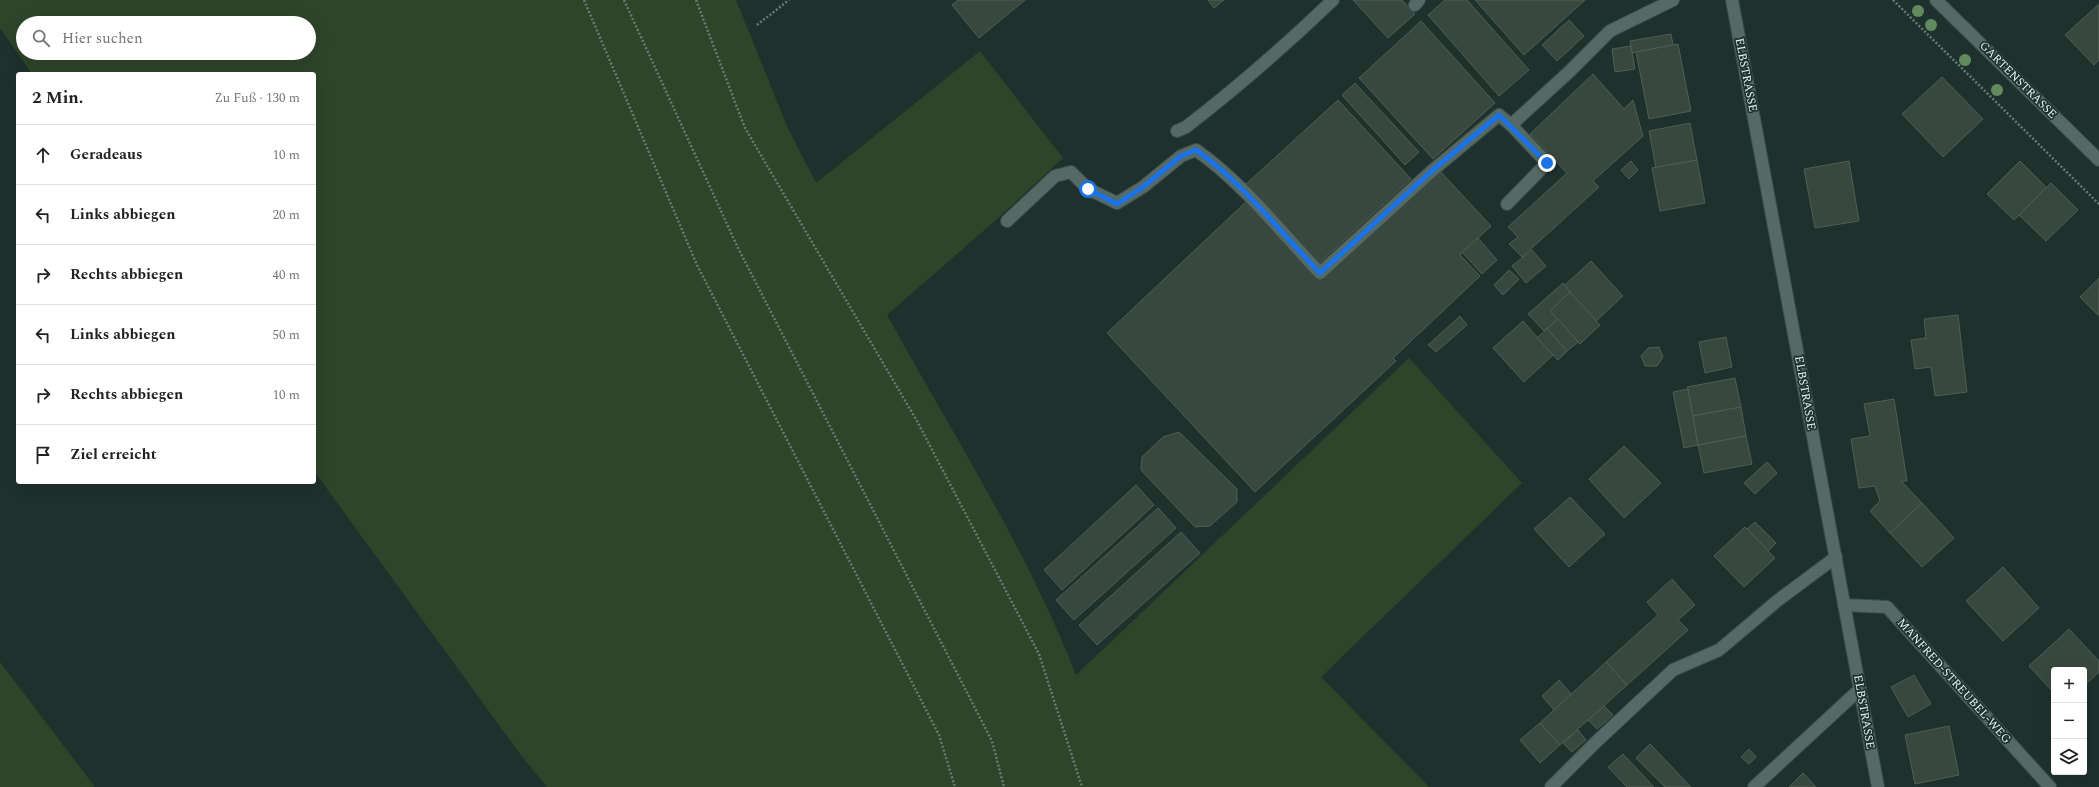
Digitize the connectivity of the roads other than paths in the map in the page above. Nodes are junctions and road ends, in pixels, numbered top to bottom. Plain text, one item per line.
1 (1332, 0) edge
2 (1673, 0) edge
3 (1732, 0) edge
4 (1936, 0) edge
5 (1511, 125) junction
6 (1177, 131) dead end
7 (2099, 160) edge
8 (1507, 204) dead end
9 (1007, 221) dead end
10 (1836, 557) junction
11 (1844, 605) junction
12 (1860, 690) junction
13 (1551, 787) edge
14 (1754, 787) edge
15 (1878, 787) edge
16 (2050, 787) edge

1 - 6 street
2 - 5 street
3 - 10 street, ELBSTRASSE
4 - 7 street, GARTENSTRASSE
5 - 8 street
5 - 9 street
10 - 11 street, ELBSTRASSE
10 - 13 street
11 - 12 street, ELBSTRASSE
11 - 16 street, MANFRED-STREUBEL-WEG
12 - 14 street
12 - 15 street, ELBSTRASSE

